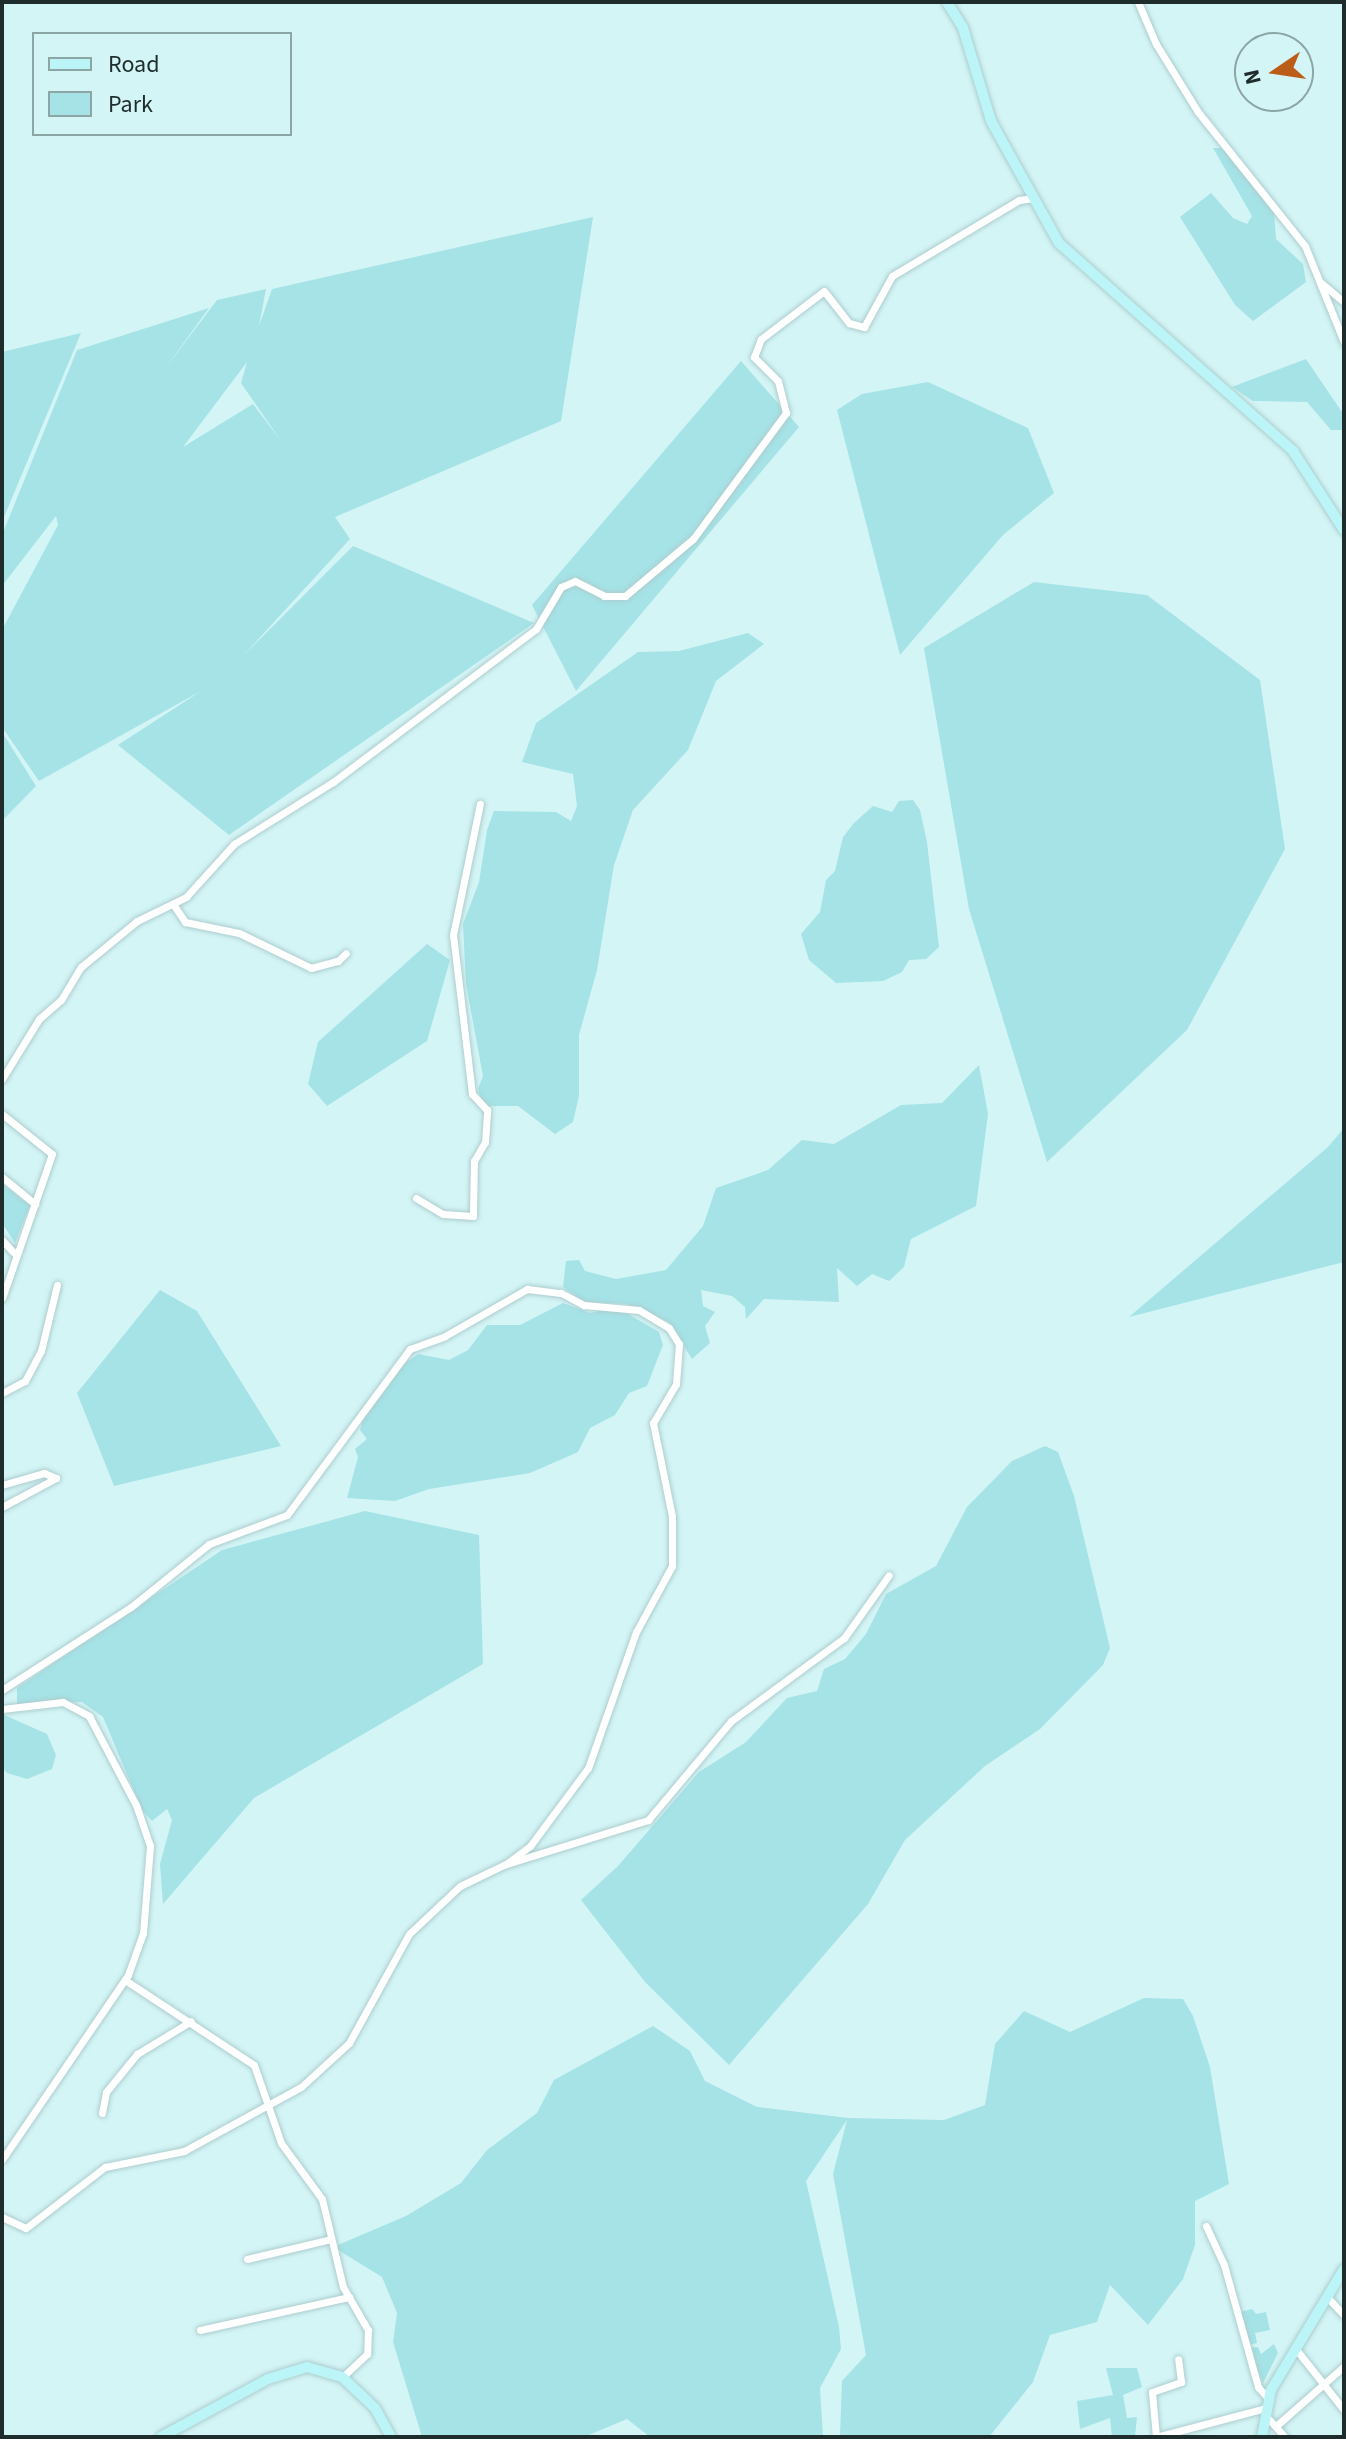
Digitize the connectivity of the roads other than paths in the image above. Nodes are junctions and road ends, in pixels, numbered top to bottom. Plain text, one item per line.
1 (947, 2) edge
2 (1138, 2) edge
3 (1034, 198) junction
4 (1318, 281) junction
5 (1344, 302) edge
6 (1344, 342) edge
7 (1344, 530) edge
8 (480, 804) dead end
9 (173, 904) junction
10 (346, 953) dead end
11 (2, 1079) edge
12 (2, 1114) edge
13 (2, 1177) edge
14 (416, 1198) dead end
15 (35, 1204) junction
16 (2, 1240) edge
17 (14, 1253) dead end
18 (57, 1285) dead end
19 (2, 1298) edge
20 (15, 1386) junction
21 (2, 1387) edge
22 (2, 1393) edge
23 (2, 1485) edge
24 (2, 1507) edge
25 (889, 1575) dead end
26 (2, 1690) edge
27 (2, 1709) edge
28 (506, 1864) junction
29 (125, 1980) junction
30 (191, 2021) junction
31 (270, 2109) junction
32 (102, 2113) dead end
33 (2, 2160) edge
34 (2, 2217) edge
35 (1206, 2226) dead end
36 (331, 2239) junction
37 (247, 2259) dead end
38 (1344, 2269) edge
39 (349, 2297) junction
40 (1328, 2298) junction
41 (1344, 2315) edge
42 (200, 2330) dead end
43 (1295, 2348) junction
44 (1178, 2359) dead end
45 (1344, 2366) edge
46 (342, 2377) junction
47 (1322, 2382) junction
48 (1267, 2407) junction
49 (1344, 2410) edge
50 (1276, 2426) junction
51 (161, 2437) edge
52 (391, 2437) edge
53 (1156, 2437) edge
54 (1262, 2437) edge
55 (1285, 2437) edge

1 - 3 street
2 - 4 street
3 - 7 street
3 - 9 street
4 - 5 street
4 - 6 street
8 - 14 street
9 - 10 street
9 - 11 street
12 - 15 street
13 - 15 street
15 - 19 street
16 - 17 street
18 - 20 street
20 - 21 street
20 - 22 street
23 - 24 street
25 - 28 street
26 - 28 street
27 - 29 street
28 - 31 street
29 - 30 street
29 - 33 street
30 - 31 street
30 - 32 street
31 - 34 street
31 - 36 street
35 - 48 street
36 - 37 street
36 - 39 street
38 - 40 street
39 - 42 street
39 - 46 street
40 - 41 street
40 - 43 street
43 - 47 street
43 - 48 street
44 - 53 street
45 - 47 street
46 - 51 street
46 - 52 street
47 - 49 street
47 - 50 street
48 - 50 street
48 - 53 street
48 - 54 street
50 - 55 street

